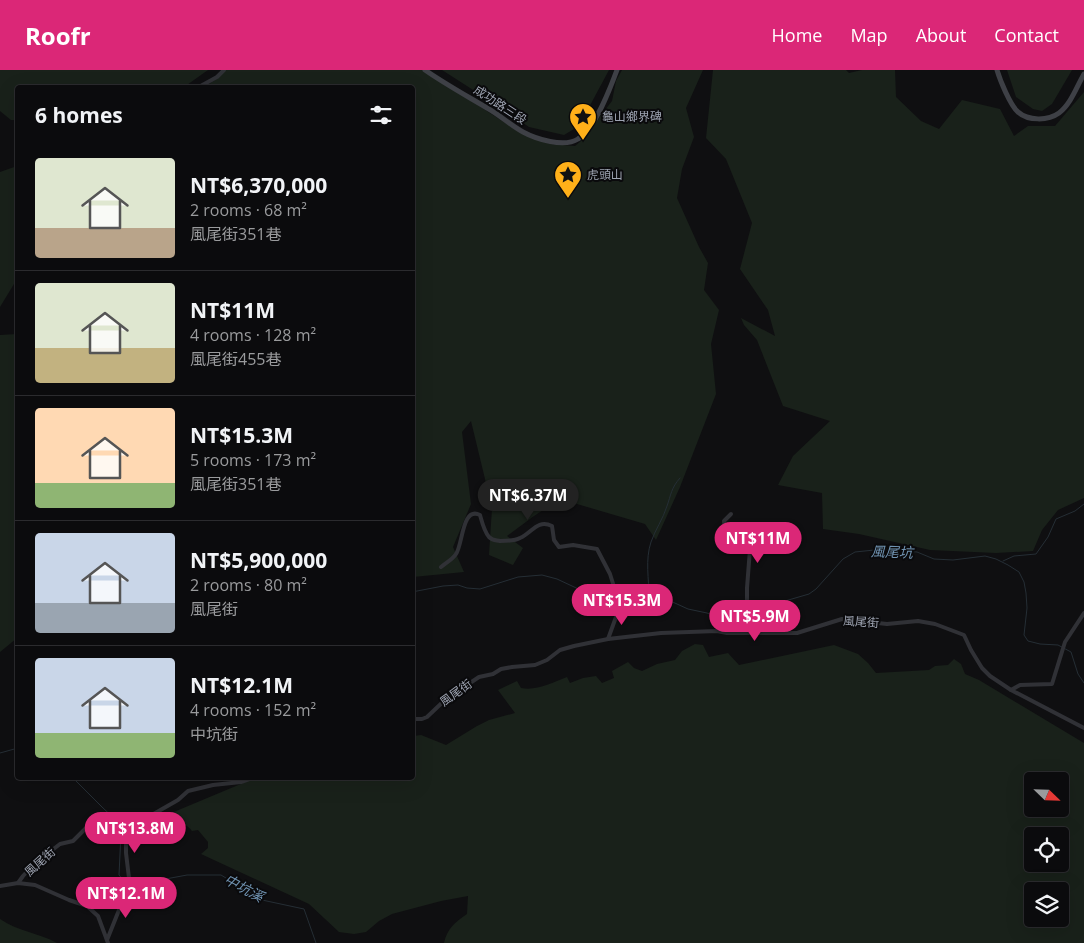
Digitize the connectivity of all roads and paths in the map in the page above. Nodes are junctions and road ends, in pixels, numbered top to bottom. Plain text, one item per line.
1 (224, 70) edge
2 (425, 70) edge
3 (616, 70) edge
4 (998, 70) edge
5 (1084, 74) edge
6 (202, 85) edge
7 (731, 514) dead end
8 (442, 567) dead end
9 (1084, 613) edge
10 (747, 632) junction
11 (608, 639) junction
12 (1011, 690) junction
13 (415, 720) edge
14 (1084, 728) edge
15 (246, 780) edge
16 (126, 832) junction
17 (18, 883) junction
18 (0, 886) edge
19 (107, 942) edge

1 - 6 street
2 - 3 street, 成功路三段
4 - 5 street
7 - 10 street
8 - 11 street
9 - 12 street
10 - 11 street, 風尾街
10 - 12 street, 風尾街
11 - 13 street, 風尾街
12 - 14 street, 風尾街
15 - 16 street
16 - 17 street, 風尾街
16 - 19 street
17 - 18 street
17 - 19 street

